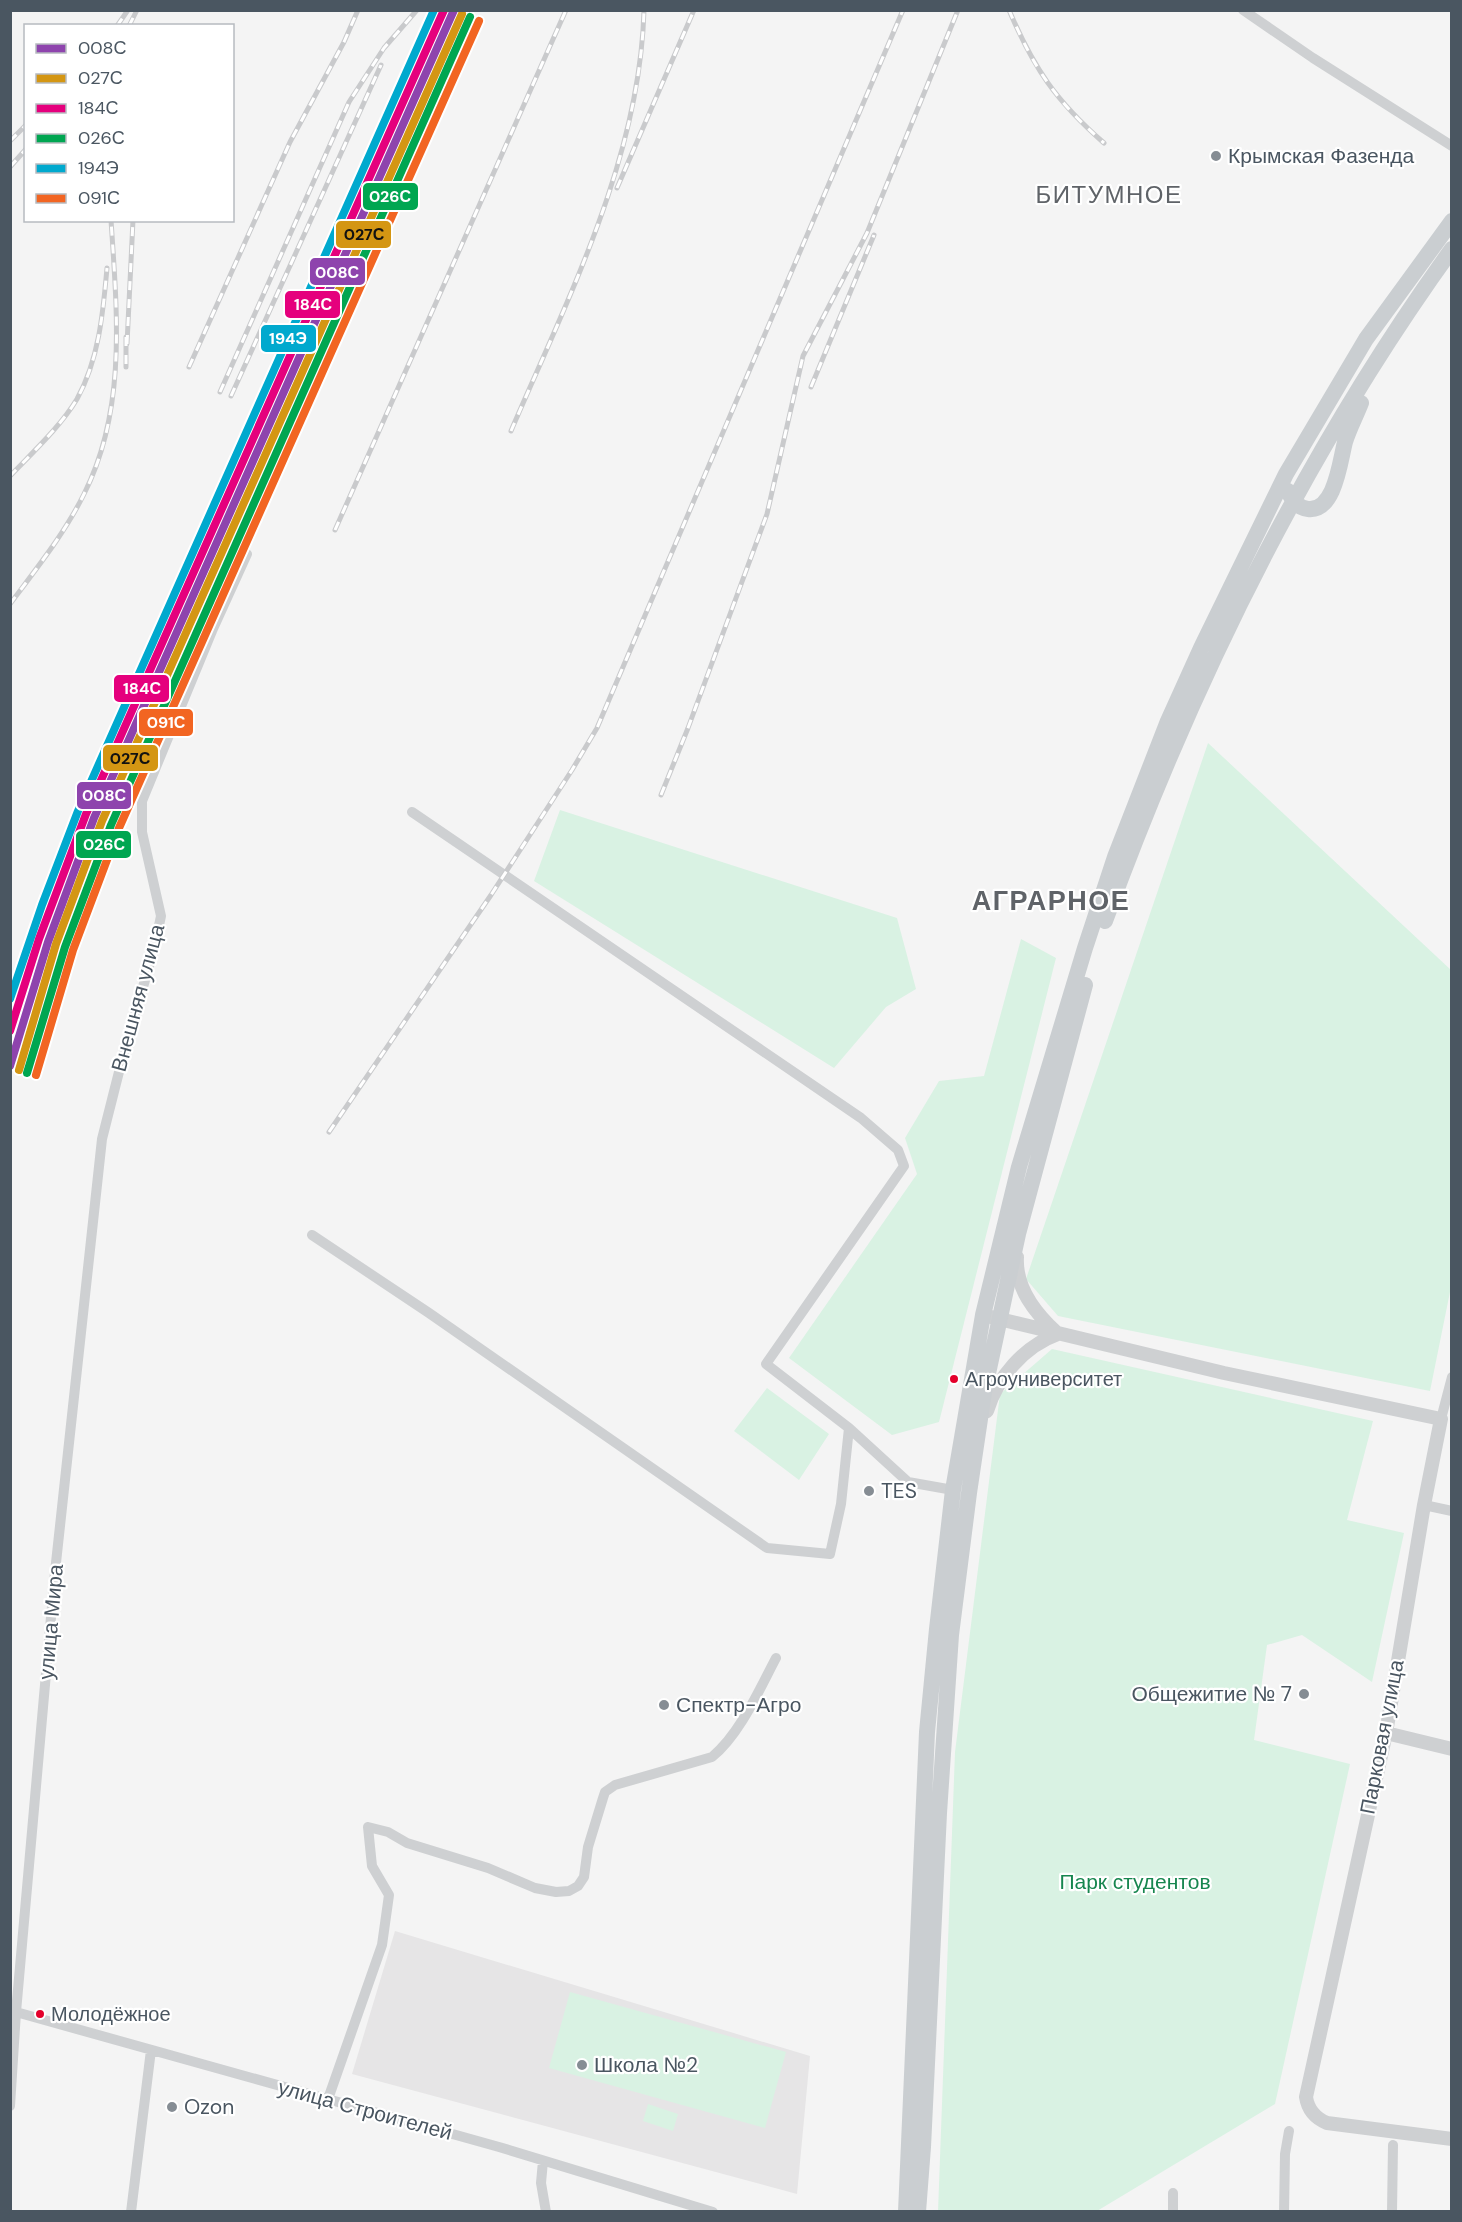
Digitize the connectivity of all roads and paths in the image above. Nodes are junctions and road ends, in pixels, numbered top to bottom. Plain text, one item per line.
1 (1243, 10) edge
2 (1452, 146) edge
3 (1452, 221) edge
4 (1452, 249) edge
5 (1452, 260) edge
6 (1425, 288) junction
7 (1383, 349) junction
8 (1286, 474) junction
9 (1293, 501) junction
10 (247, 554) dead end
11 (412, 812) dead end
12 (102, 1139) joint
13 (1018, 1234) junction
14 (312, 1235) dead end
15 (982, 1315) junction
16 (999, 1319) junction
17 (1058, 1334) junction
18 (1452, 1377) edge
19 (1441, 1419) junction
20 (849, 1428) junction
21 (978, 1436) junction
22 (953, 1490) junction
23 (1424, 1505) junction
24 (1452, 1511) edge
25 (776, 1658) dead end
26 (1386, 1733) junction
27 (1452, 1749) edge
28 (13, 2013) edge
29 (151, 2050) junction
30 (328, 2099) junction
31 (10, 2106) edge
32 (1289, 2132) dead end
33 (1452, 2139) edge
34 (1393, 2145) dead end
35 (543, 2161) junction
36 (1173, 2193) dead end
37 (909, 2210) edge
38 (131, 2211) edge
39 (546, 2211) edge
40 (713, 2211) edge
41 (1173, 2211) edge
42 (1284, 2211) edge
43 (1392, 2211) edge

1 - 2 street
3 - 8 main road
4 - 6 main road
5 - 6 street
6 - 7 main road
7 - 9 main road
7 - 9 main road
8 - 9 main road
8 - 15 main road
9 - 13 main road
10 - 12 street, Внешняя улица
11 - 20 street
12 - 28 street, улица Мира
13 - 16 main road
13 - 17 street
14 - 20 street
15 - 16 street
15 - 22 main road
16 - 17 street
16 - 21 main road
17 - 19 street
17 - 21 street
18 - 19 street, Парковая улица
19 - 23 street, Парковая улица
20 - 22 street
21 - 37 main road
22 - 37 main road
23 - 24 street
23 - 26 street, Парковая улица
25 - 30 street
26 - 27 street
26 - 33 street, Парковая улица
28 - 29 street, улица Строителей
28 - 31 street, улица Мира
29 - 30 street, улица Строителей
29 - 38 street
30 - 35 street, улица Строителей
32 - 42 street
34 - 43 street
35 - 39 street
35 - 40 street, улица Строителей
36 - 41 street

